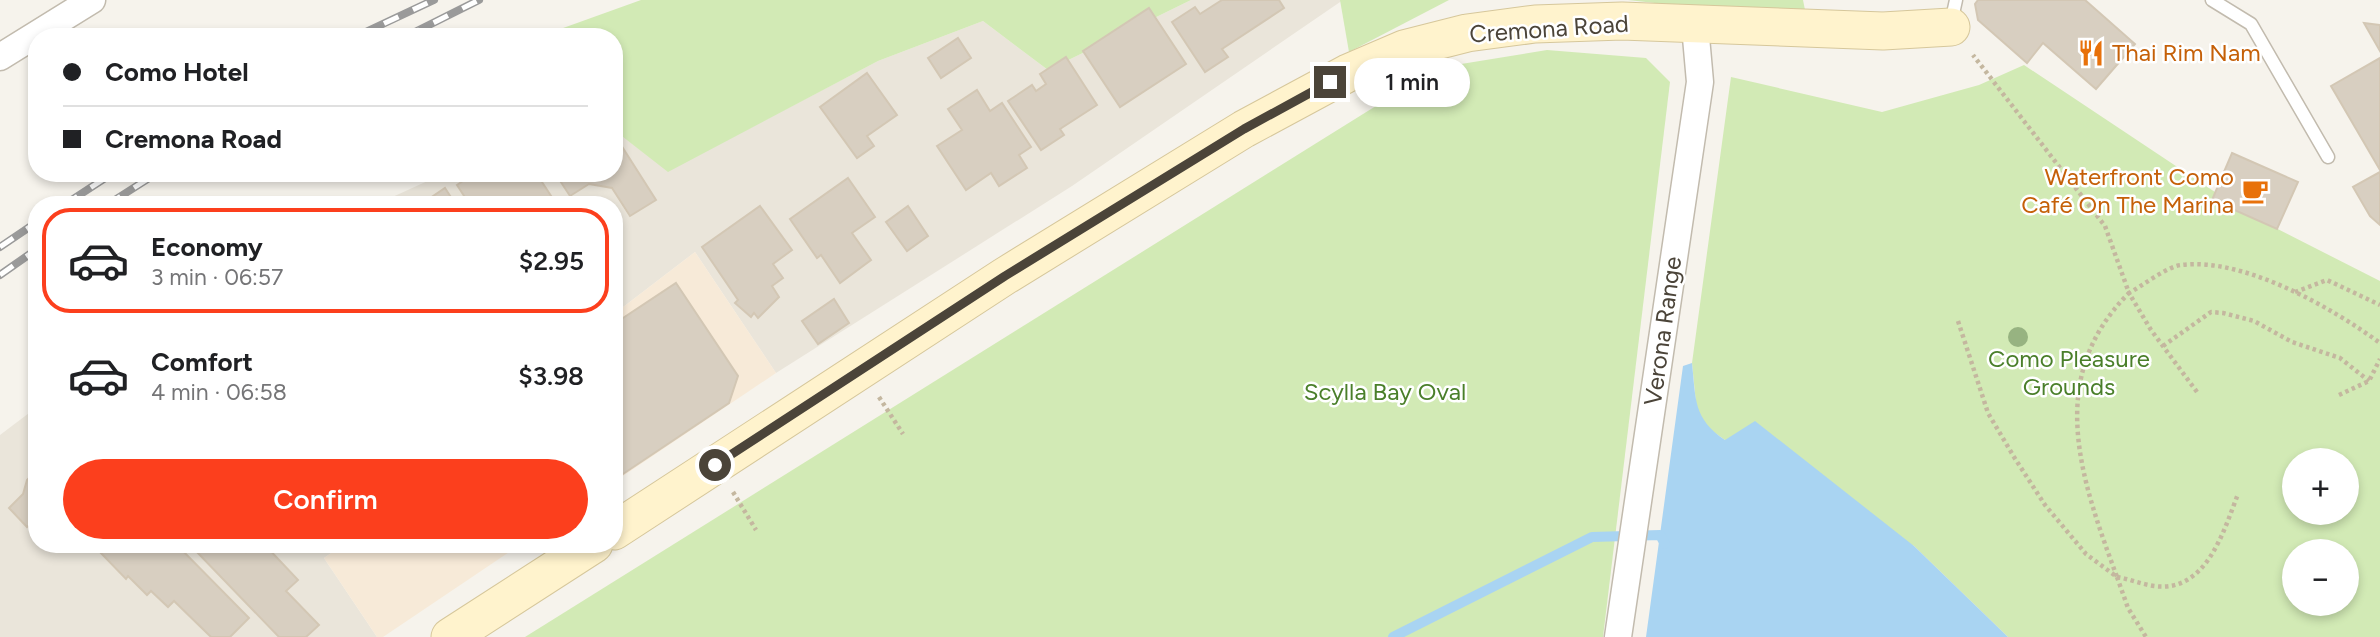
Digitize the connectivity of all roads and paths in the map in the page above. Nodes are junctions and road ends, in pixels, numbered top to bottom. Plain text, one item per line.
1 (92, 0) edge
2 (2212, 0) edge
3 (1953, 13) edge
4 (1695, 26) junction
5 (47, 28) edge
6 (28, 40) edge
7 (0, 57) edge
8 (2328, 156) dead end
9 (2295, 292) junction
10 (2129, 293) junction
11 (2380, 305) edge
12 (1958, 321) dead end
13 (2380, 343) edge
14 (2163, 346) junction
15 (2380, 359) edge
16 (862, 370) junction
17 (2369, 381) junction
18 (2197, 392) dead end
19 (2339, 395) dead end
20 (903, 434) dead end
21 (715, 465) junction
22 (2238, 494) dead end
23 (623, 525) edge
24 (756, 530) dead end
25 (580, 553) edge
26 (2116, 576) junction
27 (450, 637) edge
28 (1618, 637) edge
29 (2146, 637) edge

1 - 5 street
2 - 8 lane
3 - 4 street, Cremona Road
3 - 10 path
4 - 16 street, Cremona Road
4 - 28 street, Verona Range
6 - 7 street
9 - 10 path
9 - 11 path
9 - 13 path
10 - 14 path
10 - 26 path
12 - 26 path
14 - 17 path
14 - 18 path
15 - 17 path
16 - 20 path
16 - 21 street, Cremona Road
17 - 19 path
21 - 23 street, Cremona Road
21 - 24 path
22 - 26 path
25 - 27 street
26 - 29 path

